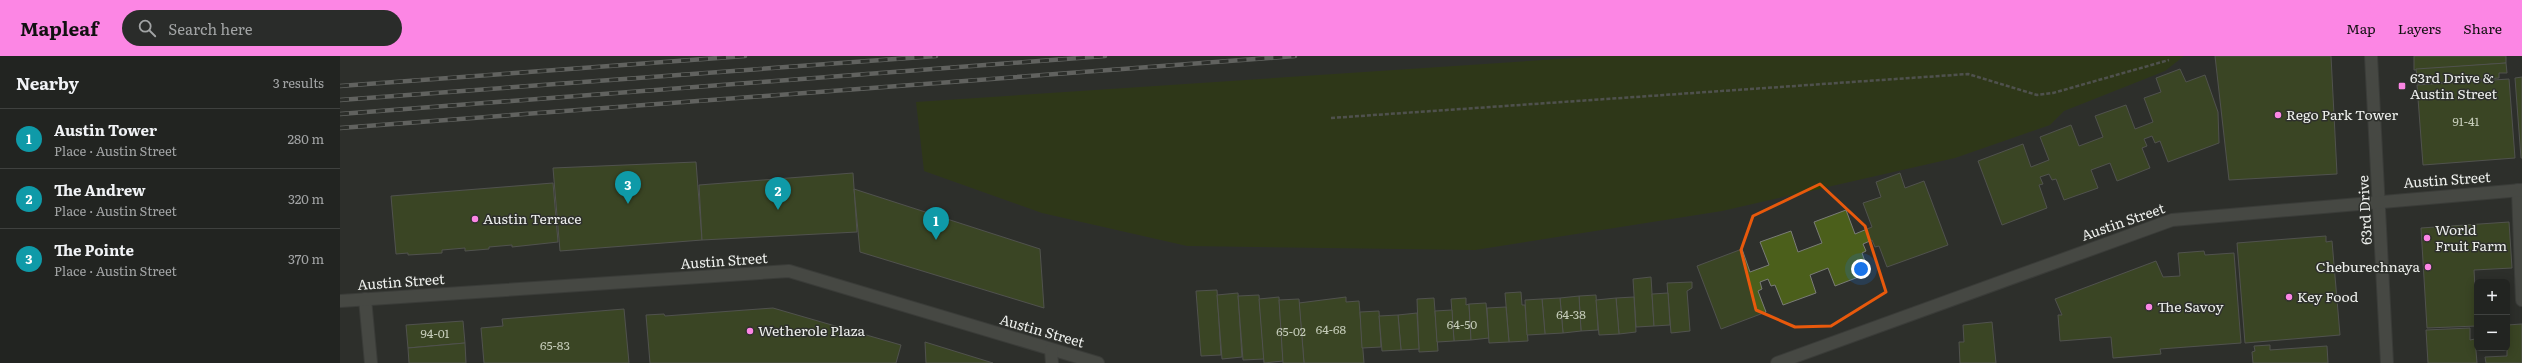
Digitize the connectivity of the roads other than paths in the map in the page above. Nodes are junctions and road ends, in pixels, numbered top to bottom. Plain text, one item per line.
1 (2372, 56) edge
2 (2520, 190) edge
3 (2379, 201) junction
4 (365, 299) junction
5 (2522, 300) edge
6 (340, 301) edge
7 (1052, 350) junction
8 (370, 363) edge
9 (1052, 363) edge
10 (1098, 363) edge
11 (1777, 363) edge
12 (2387, 363) edge

1 - 3 street, 63rd Drive
2 - 3 street, Austin Street
2 - 5 street
3 - 11 street, Austin Street
3 - 12 street, 63rd Drive
4 - 6 street, Austin Street
4 - 7 street, Austin Street
4 - 8 street
7 - 9 street
7 - 10 street, Austin Street

